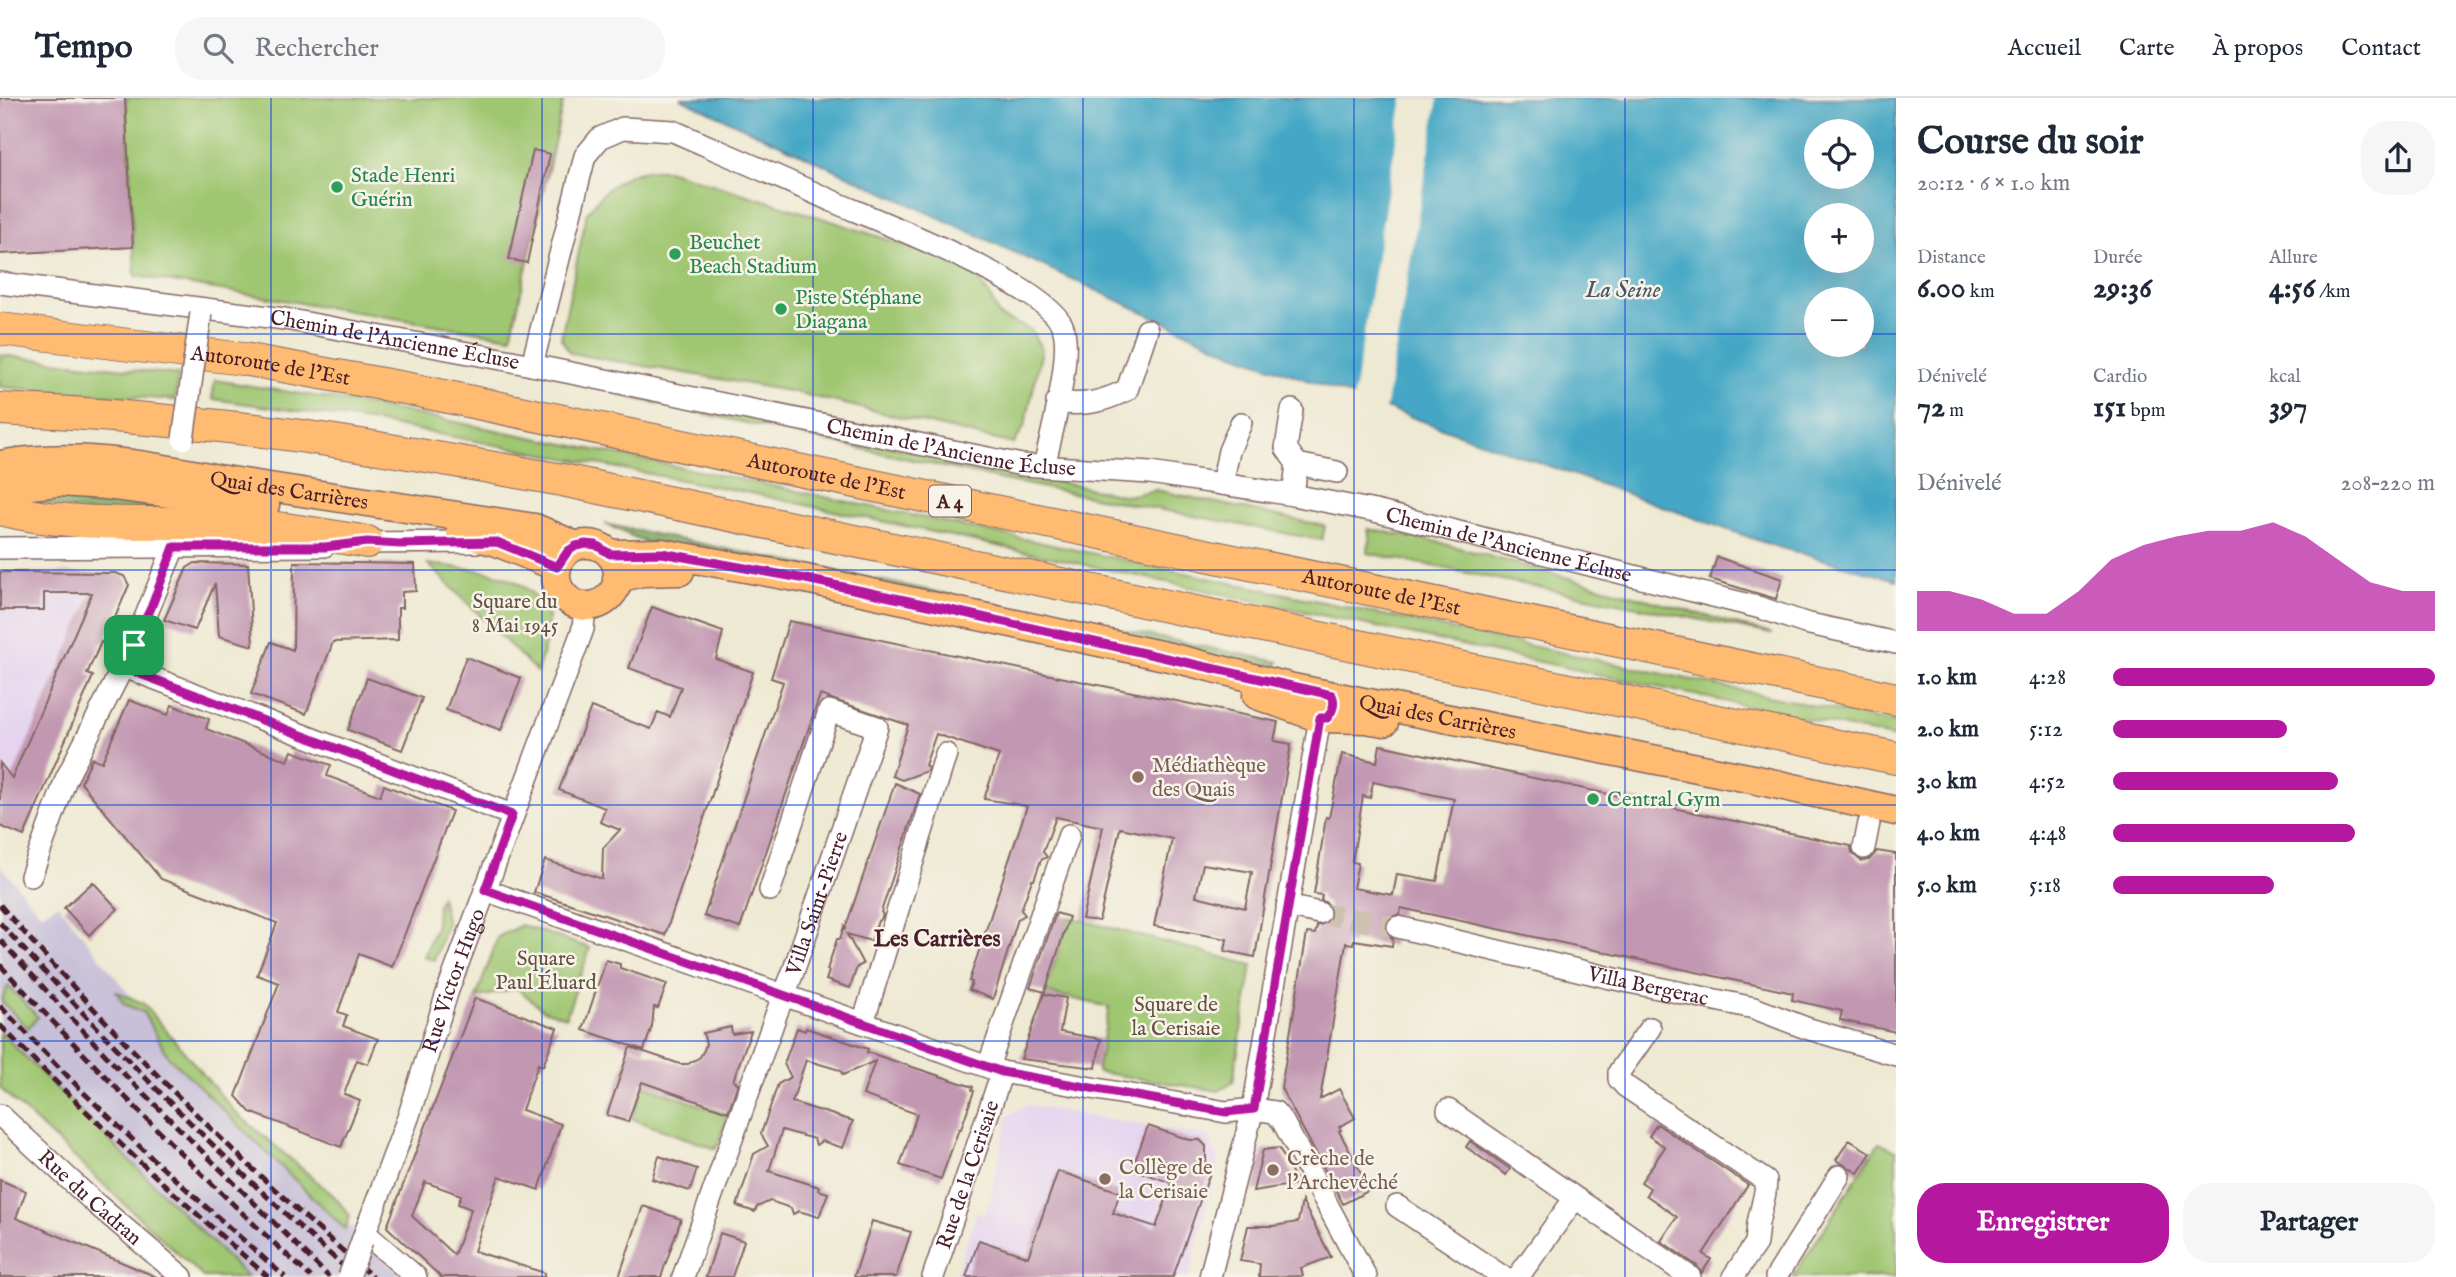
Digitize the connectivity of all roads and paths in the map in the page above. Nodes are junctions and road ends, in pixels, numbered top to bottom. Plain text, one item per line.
1 (0, 283) edge
2 (201, 310) junction
3 (0, 328) edge
4 (1147, 330) dead end
5 (532, 365) junction
6 (1057, 402) junction
7 (0, 409) edge
8 (1292, 410) dead end
9 (1241, 423) dead end
10 (1297, 464) junction
11 (0, 466) edge
12 (179, 466) junction
13 (1044, 466) junction
14 (1336, 471) dead end
15 (1222, 484) junction
16 (0, 488) edge
17 (1293, 495) junction
18 (0, 509) edge
19 (367, 542) junction
20 (497, 542) junction
21 (576, 546) junction
22 (174, 547) junction
23 (0, 548) edge
24 (614, 566) junction
25 (557, 567) junction
26 (585, 605) junction
27 (1896, 643) edge
28 (122, 667) junction
29 (1791, 676) junction
30 (1896, 687) edge
31 (1896, 699) edge
32 (1321, 707) junction
33 (946, 754) dead end
34 (1896, 758) edge
35 (1896, 811) edge
36 (512, 815) junction
37 (1876, 833) edge
38 (1069, 835) dead end
39 (31, 876) dead end
40 (485, 890) junction
41 (770, 890) dead end
42 (1287, 906) junction
43 (1319, 913) tunnel mouth
44 (1398, 927) tunnel mouth
45 (784, 997) junction
46 (863, 1023) junction
47 (1650, 1028) dead end
48 (1896, 1055) edge
49 (995, 1069) junction
50 (1254, 1109) junction
51 (1448, 1110) dead end
52 (0, 1115) edge
53 (1839, 1176) dead end
54 (1575, 1198) junction
55 (1397, 1206) dead end
56 (364, 1237) junction
57 (1739, 1269) edge
58 (182, 1277) edge
59 (349, 1277) edge
60 (416, 1277) edge
61 (683, 1277) edge
62 (933, 1277) edge
63 (1210, 1277) edge
64 (1366, 1277) edge
65 (1503, 1277) edge
66 (1518, 1277) edge
67 (1690, 1277) edge
68 (1770, 1277) edge
69 (1776, 1277) edge

1 - 2 street, Chemin de l'Ancienne Écluse
2 - 5 street, Chemin de l'Ancienne Écluse
2 - 12 street, bridge
3 - 29 highway, Autoroute de l’Est / A 4
4 - 6 street
5 - 6 street
5 - 13 street, Chemin de l'Ancienne Écluse
6 - 13 street
7 - 34 highway
8 - 10 street
9 - 15 street
10 - 14 street
10 - 17 street
11 - 12 main road, Quai des Carrières
12 - 16 main road, Quai des Carrières
12 - 20 main road, Quai des Carrières
12 - 21 main road, Quai des Carrières
13 - 15 street, Chemin de l'Ancienne Écluse
15 - 17 street, Chemin de l'Ancienne Écluse
17 - 27 street, Chemin de l'Ancienne Écluse
18 - 19 highway
19 - 20 street, Quai des Carrières
19 - 22 street, Quai des Carrières
20 - 25 main road, Quai des Carrières
21 - 24 main road
21 - 25 main road
22 - 23 street, Quai des Carrières
22 - 28 street
24 - 26 main road
24 - 32 main road, Quai des Carrières
25 - 26 main road
26 - 36 street, Rue Victor Hugo
28 - 36 street
28 - 39 street
29 - 30 highway
29 - 31 highway, Autoroute de l’Est / A 4
32 - 35 main road, Quai des Carrières
32 - 37 main road, Quai des Carrières
32 - 42 street
33 - 46 street
36 - 40 street, Rue Victor Hugo
38 - 49 street, Rue de la Cerisaie
40 - 45 street
40 - 56 street, Rue Victor Hugo
41 - 45 street, Villa Saint-Pierre
42 - 43 street
42 - 50 street
44 - 48 street, Villa Bergerac
45 - 46 street
45 - 61 street, Villa Saint-Pierre
46 - 49 street
47 - 57 street
49 - 50 street
49 - 62 street, Rue de la Cerisaie
50 - 63 street
50 - 64 street
51 - 54 street
52 - 58 street, Rue du Cadran
53 - 69 street
54 - 66 street
54 - 67 street
55 - 65 street
56 - 59 street, Rue Victor Hugo, bridge
56 - 60 street
57 - 68 street

